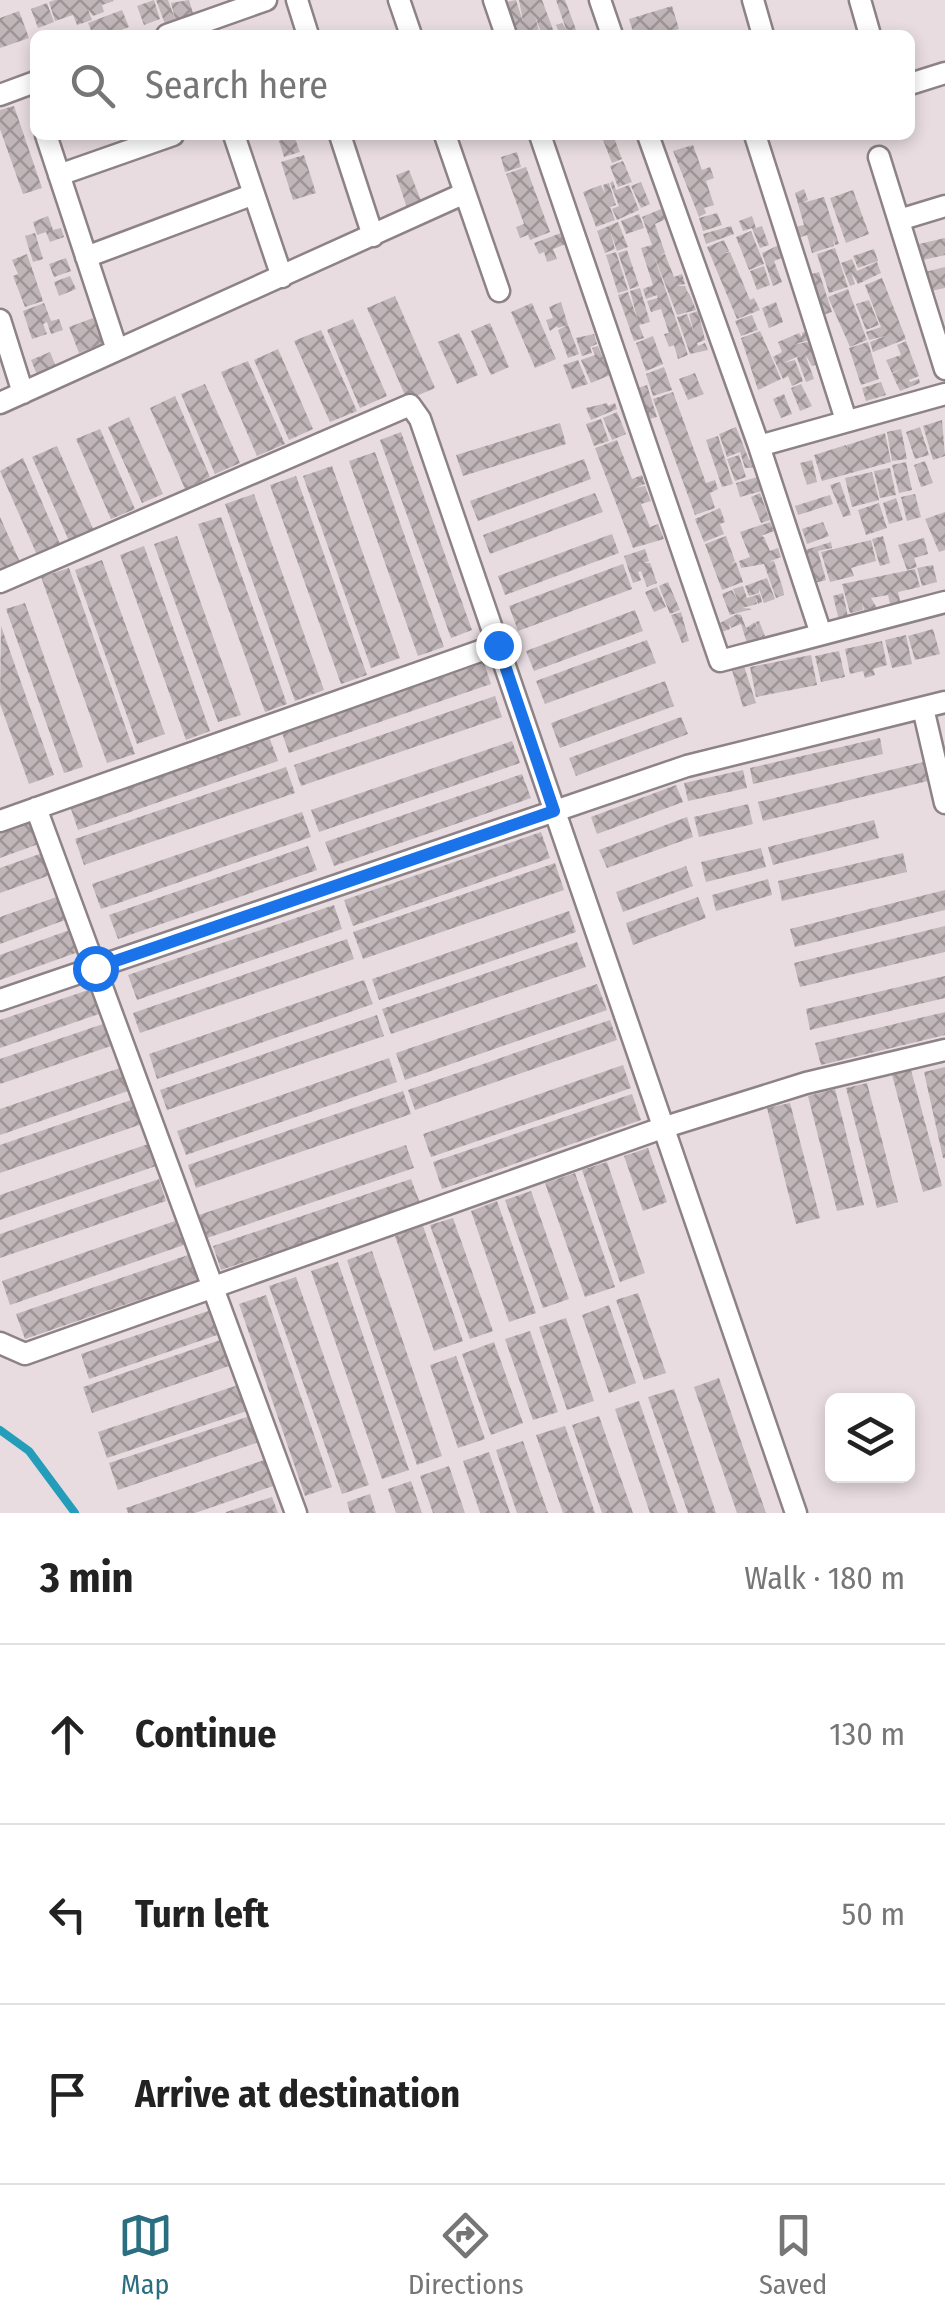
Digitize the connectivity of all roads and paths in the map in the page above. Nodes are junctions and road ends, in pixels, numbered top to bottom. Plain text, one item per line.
1 (266, 0) edge
2 (297, 0) edge
3 (399, 0) edge
4 (494, 0) edge
5 (600, 0) edge
6 (752, 0) edge
7 (860, 0) edge
8 (199, 30) edge
9 (306, 30) edge
10 (409, 30) edge
11 (504, 30) edge
12 (610, 30) edge
13 (761, 30) edge
14 (869, 30) edge
15 (945, 73) edge
16 (915, 82) edge
17 (30, 90) edge
18 (0, 95) edge
19 (48, 140) edge
20 (158, 140) edge
21 (236, 140) edge
22 (342, 140) edge
23 (447, 140) edge
24 (542, 140) edge
25 (650, 140) edge
26 (757, 140) edge
27 (880, 157) dead end
28 (59, 175) junction
29 (465, 193) junction
30 (254, 194) junction
31 (945, 206) edge
32 (899, 220) junction
33 (373, 236) junction
34 (86, 258) junction
35 (282, 277) junction
36 (498, 291) dead end
37 (0, 320) edge
38 (117, 350) junction
39 (945, 369) edge
40 (22, 392) junction
41 (945, 394) edge
42 (0, 403) edge
43 (846, 420) junction
44 (759, 446) junction
45 (0, 582) edge
46 (945, 602) edge
47 (821, 634) junction
48 (498, 645) junction
49 (945, 702) edge
50 (922, 708) junction
51 (945, 804) edge
52 (36, 808) junction
53 (554, 811) junction
54 (0, 821) edge
55 (95, 968) junction
56 (0, 1000) edge
57 (945, 1050) edge
58 (662, 1128) junction
59 (213, 1288) junction
60 (0, 1343) edge
61 (296, 1513) edge
62 (796, 1513) edge

1 - 8 street
2 - 9 street
3 - 10 street
4 - 11 street
5 - 12 street
6 - 13 street
7 - 14 street
15 - 16 street
17 - 18 street
19 - 28 street
20 - 28 street
21 - 30 street
22 - 33 street
23 - 29 street
24 - 47 street
25 - 44 street
26 - 43 street
27 - 32 street
28 - 34 street
29 - 33 street
29 - 36 street
30 - 34 street
30 - 35 street
31 - 32 street
32 - 39 street
33 - 35 street
34 - 38 street
35 - 38 street
37 - 40 street
38 - 40 street
40 - 42 street
41 - 43 street
43 - 44 street
44 - 47 street
45 - 48 street
46 - 47 street
48 - 52 street
48 - 53 street
49 - 50 street
50 - 51 street
50 - 53 street
52 - 54 street
52 - 55 street
53 - 55 street
53 - 58 street
55 - 56 street
55 - 59 street
57 - 58 street
58 - 59 street
58 - 62 street
59 - 60 street
59 - 61 street

